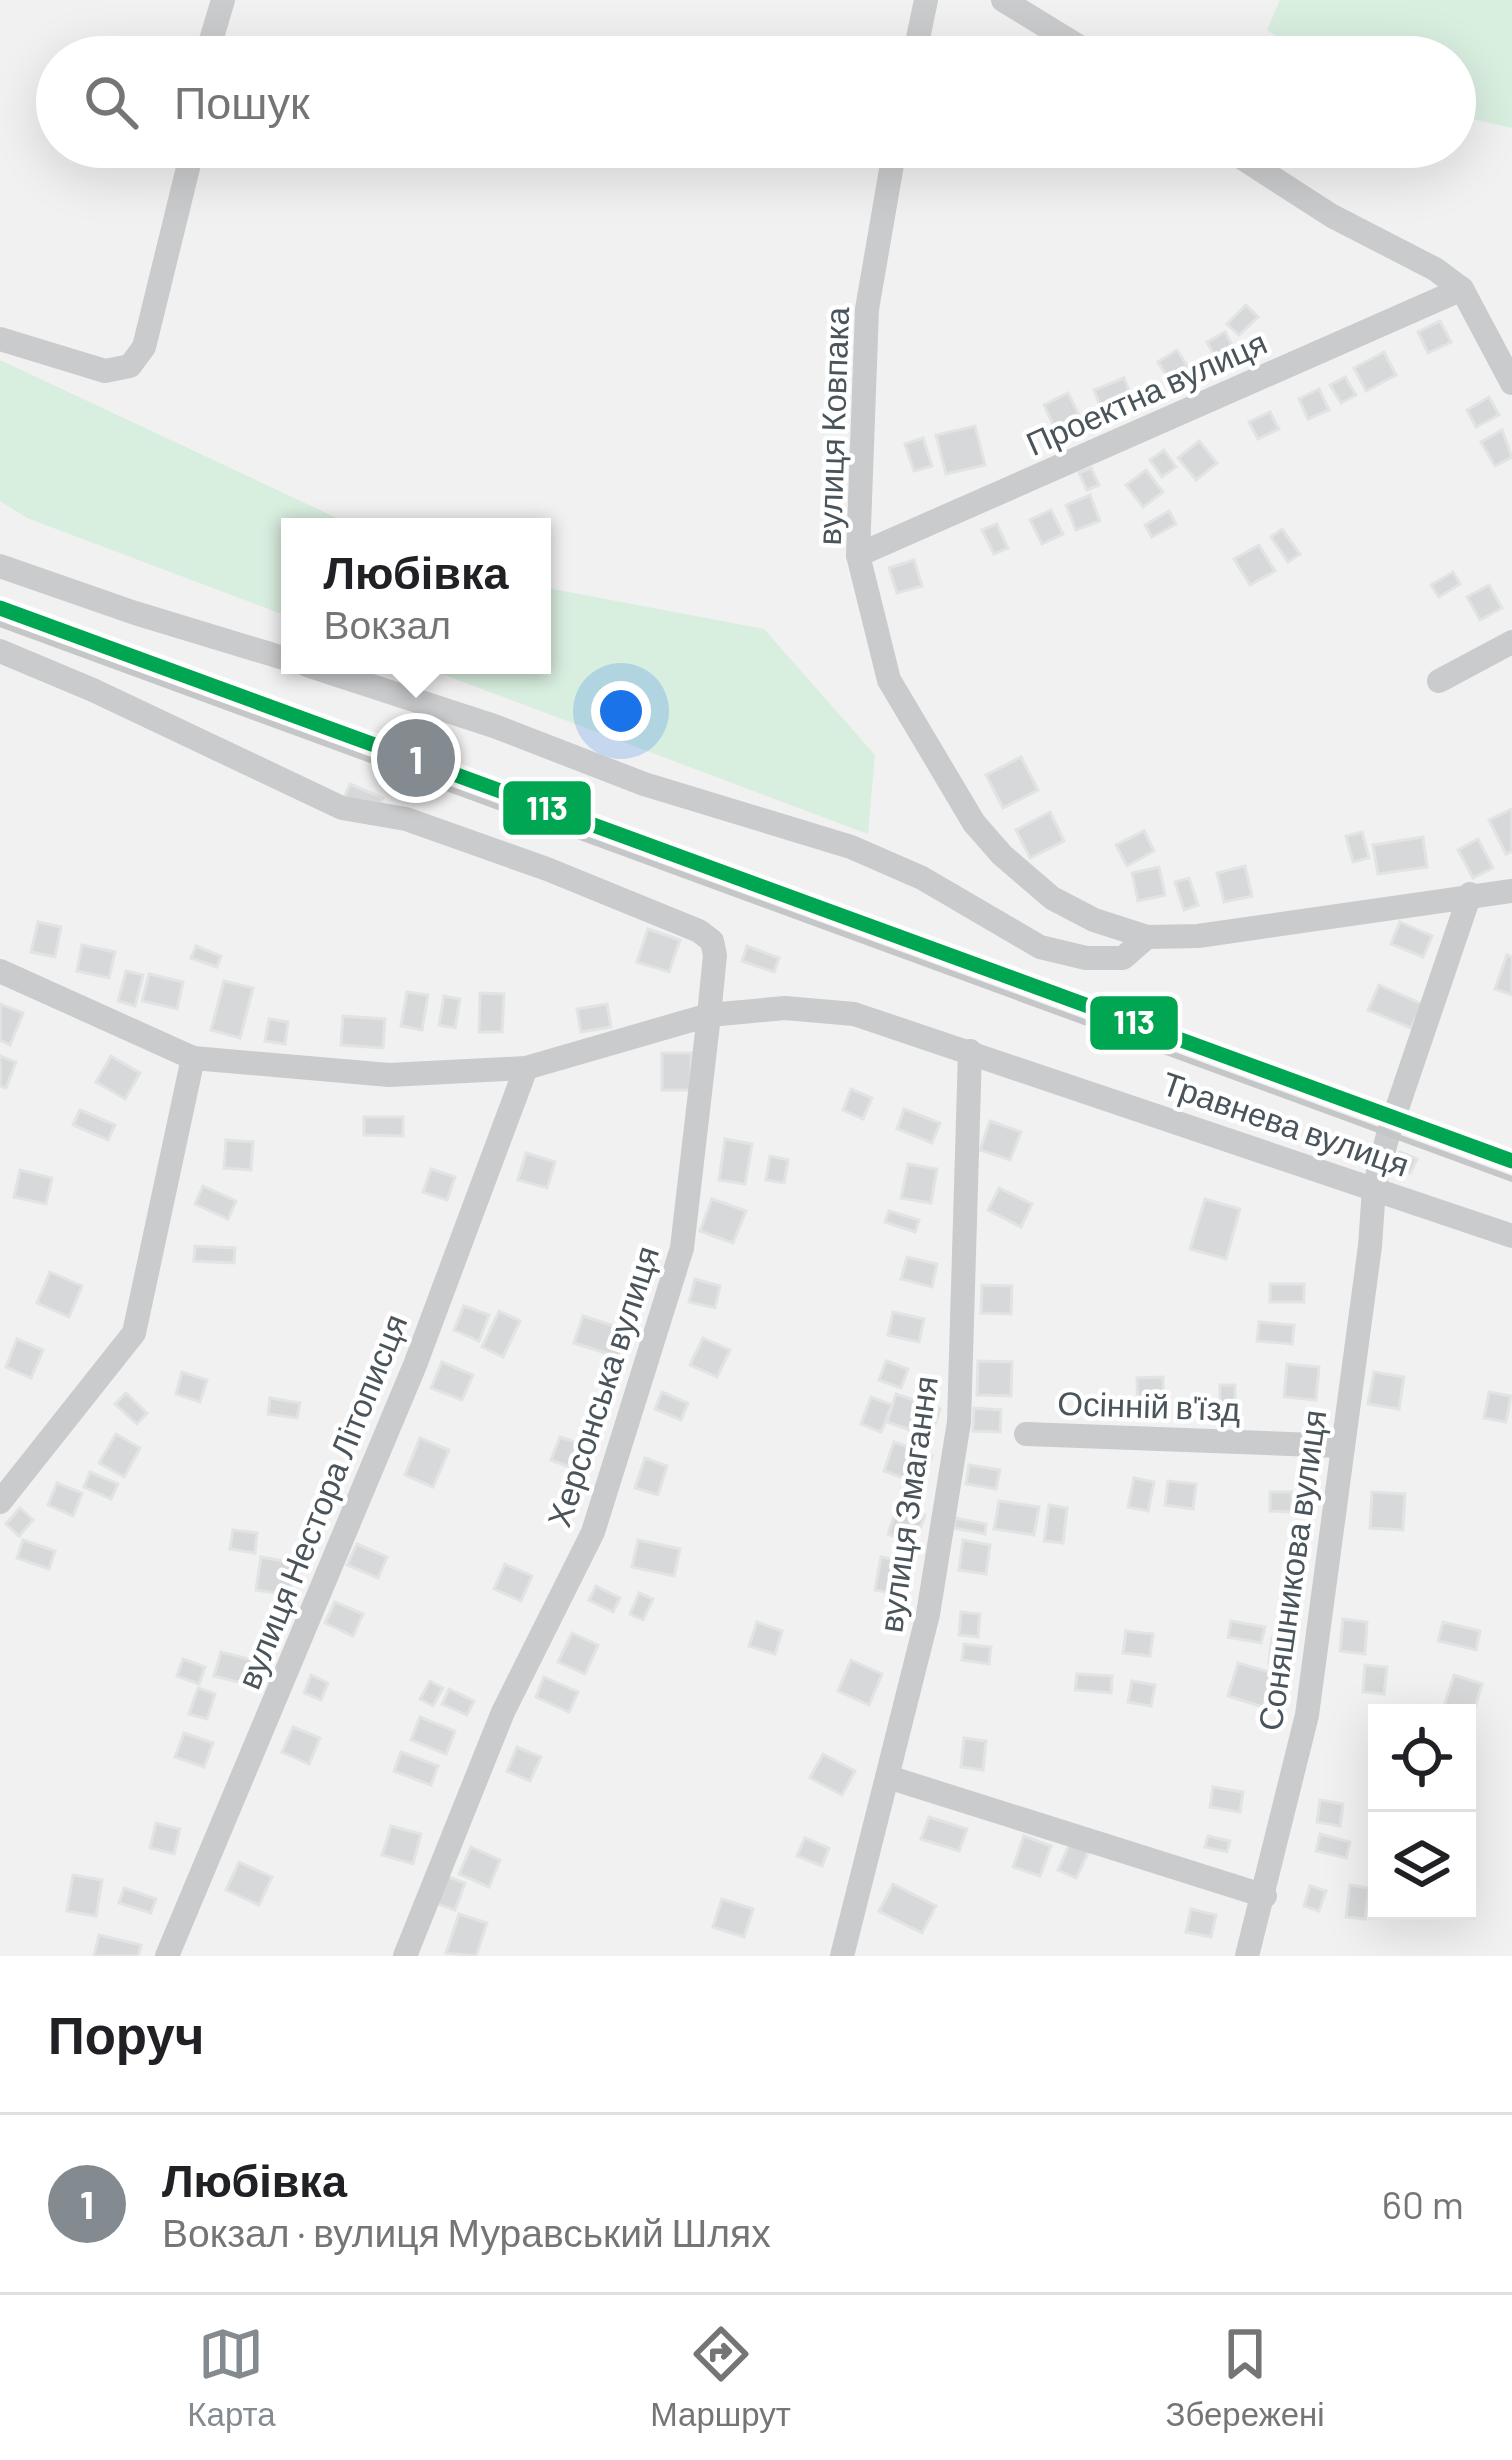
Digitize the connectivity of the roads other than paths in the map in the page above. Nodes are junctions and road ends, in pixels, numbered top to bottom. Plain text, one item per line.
1 (223, 0) edge
2 (926, 0) edge
3 (1003, 0) edge
4 (212, 36) edge
5 (918, 36) edge
6 (1062, 36) edge
7 (188, 168) edge
8 (891, 168) edge
9 (1258, 168) edge
10 (1462, 289) junction
11 (0, 339) edge
12 (1512, 383) edge
13 (857, 555) junction
14 (0, 566) edge
15 (1512, 642) edge
16 (0, 651) edge
17 (281, 657) edge
18 (335, 674) edge
19 (1439, 681) dead end
20 (1512, 891) edge
21 (1469, 894) junction
22 (1147, 937) junction
23 (0, 971) edge
24 (709, 1015) junction
25 (970, 1051) junction
26 (193, 1058) junction
27 (526, 1068) junction
28 (1374, 1188) junction
29 (1512, 1236) edge
30 (1026, 1434) dead end
31 (1342, 1446) junction
32 (0, 1502) edge
33 (888, 1777) junction
34 (1264, 1896) junction
35 (167, 1956) edge
36 (405, 1956) edge
37 (842, 1956) edge
38 (1247, 1956) edge

1 - 4 street
2 - 5 street
3 - 6 street
7 - 11 street
8 - 13 street, вулиця Ковпака
9 - 10 street
10 - 12 street
10 - 13 street, Проектна вулиця
13 - 22 street, вулиця Ковпака
14 - 17 street
15 - 19 street
16 - 24 street, Херсонська вулиця
18 - 22 street
20 - 21 street, вулиця Ковпака
21 - 22 street, вулиця Ковпака
21 - 28 street, Соняшникова вулиця
23 - 26 street, Травнева вулиця
24 - 25 street, Травнева вулиця
24 - 27 street, Травнева вулиця
24 - 36 street, Херсонська вулиця
25 - 28 street, Травнева вулиця
25 - 33 street, вулиця Змагання
26 - 27 street, Травнева вулиця
26 - 32 street
27 - 35 street, вулиця Нестора Літописця
28 - 29 street, Травнева вулиця
28 - 31 street, Соняшникова вулиця
30 - 31 street, Осінній в'їзд
31 - 34 street, Соняшникова вулиця
33 - 34 street
33 - 37 street, вулиця Змагання
34 - 38 street, Соняшникова вулиця

